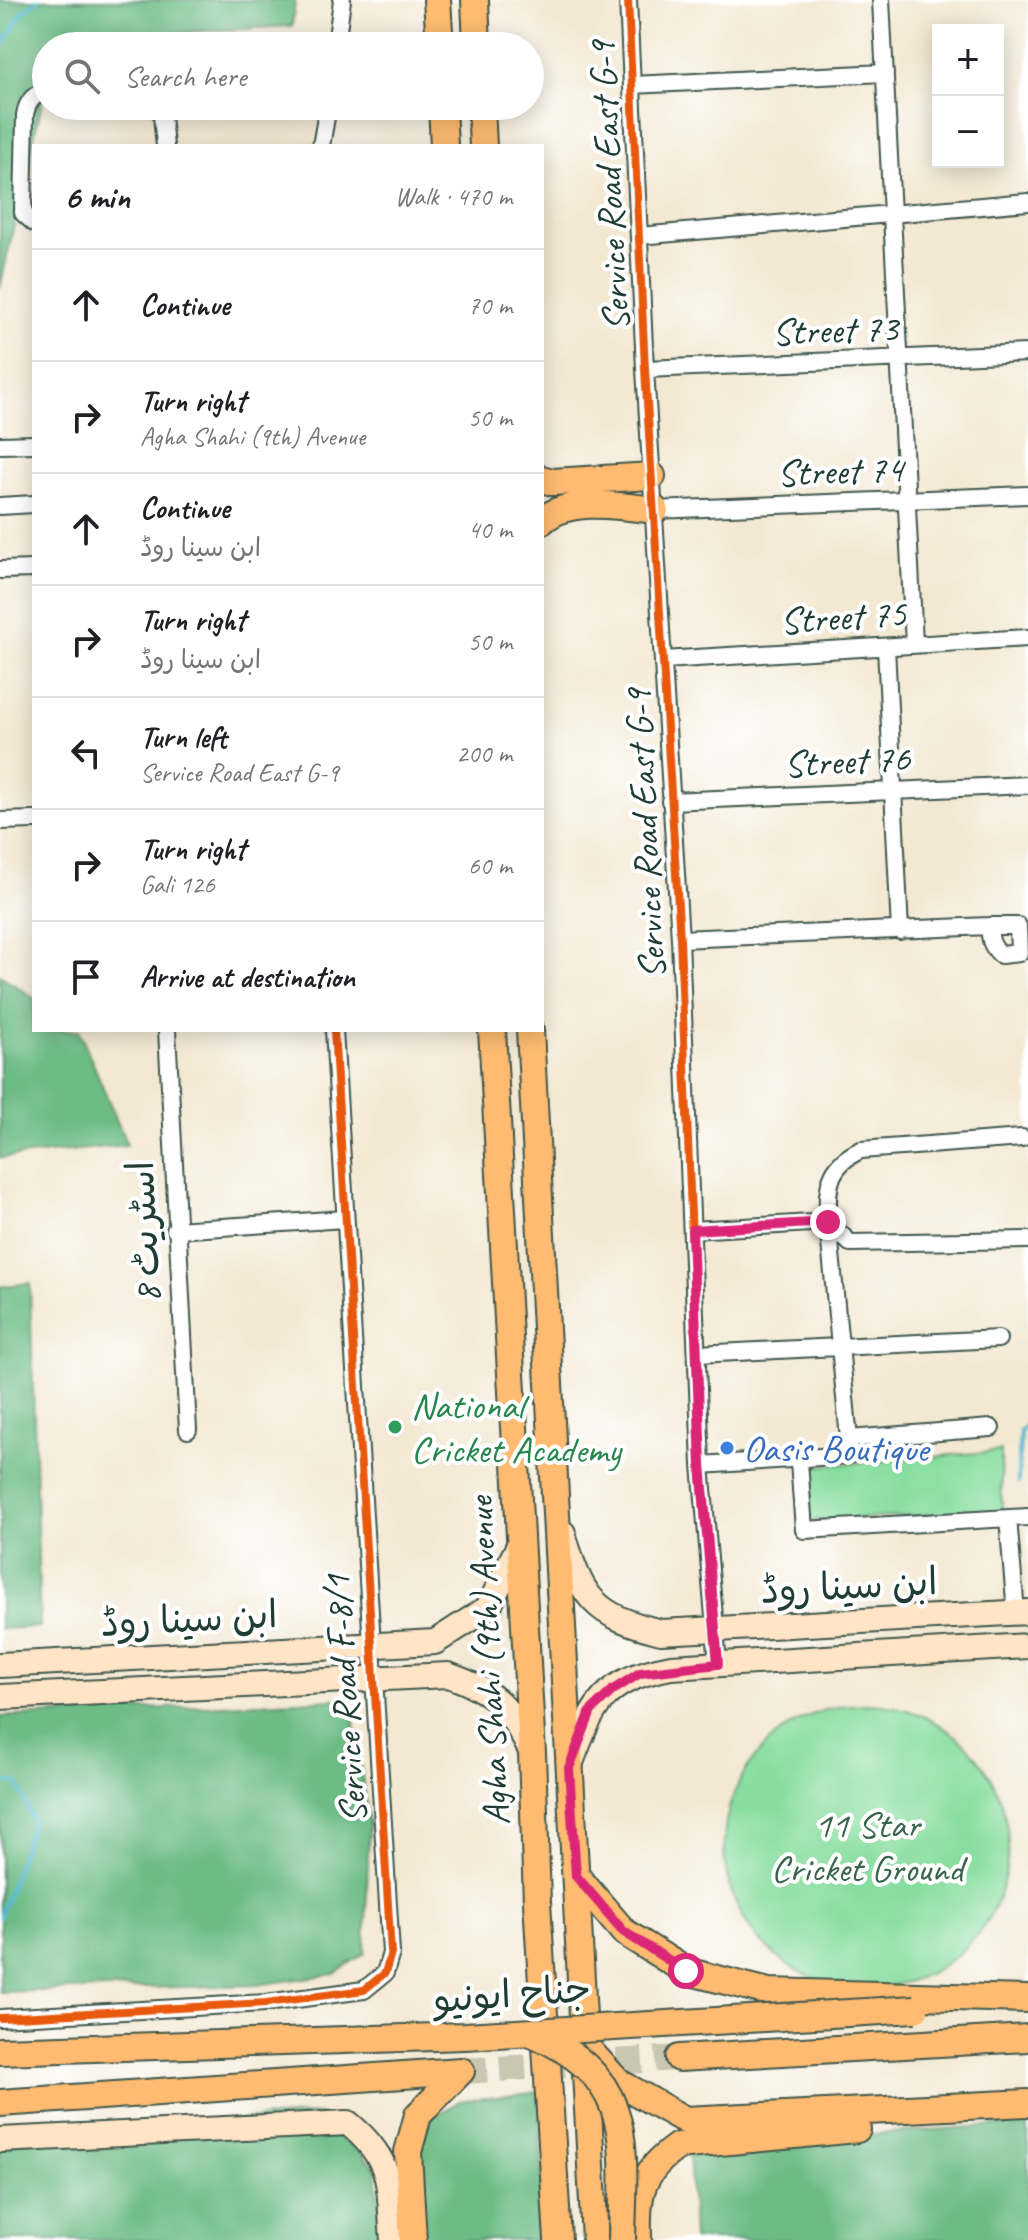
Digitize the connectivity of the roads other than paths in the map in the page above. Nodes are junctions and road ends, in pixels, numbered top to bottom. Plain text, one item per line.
1 (342, 0) edge
2 (437, 0) edge
3 (475, 0) edge
4 (628, 0) edge
5 (881, 0) edge
6 (338, 32) edge
7 (439, 32) edge
8 (476, 32) edge
9 (885, 73) junction
10 (632, 85) junction
11 (32, 98) edge
12 (162, 120) edge
13 (326, 120) edge
14 (443, 120) edge
15 (482, 120) edge
16 (165, 144) edge
17 (321, 144) edge
18 (444, 144) edge
19 (483, 144) edge
20 (1028, 202) edge
21 (892, 211) junction
22 (32, 221) edge
23 (639, 236) junction
24 (1028, 353) edge
25 (901, 360) junction
26 (645, 369) junction
27 (32, 444) edge
28 (0, 445) edge
29 (652, 476) junction
30 (544, 479) edge
31 (1028, 495) edge
32 (908, 500) junction
33 (32, 504) edge
34 (0, 506) edge
35 (655, 510) junction
36 (544, 519) edge
37 (32, 569) edge
38 (0, 570) edge
39 (1028, 638) edge
40 (914, 644) junction
41 (886, 647) junction
42 (663, 660) junction
43 (1028, 785) edge
44 (896, 791) junction
45 (670, 801) junction
46 (32, 820) edge
47 (2, 821) edge
48 (989, 926) dead end
49 (900, 931) junction
50 (680, 939) junction
51 (167, 1032) edge
52 (334, 1032) edge
53 (492, 1032) edge
54 (530, 1032) edge
55 (1022, 1138) dead end
56 (345, 1219) junction
57 (828, 1222) junction
58 (175, 1230) junction
59 (692, 1230) junction
60 (1028, 1240) edge
61 (998, 1339) dead end
62 (839, 1346) junction
63 (697, 1354) junction
64 (991, 1428) dead end
65 (188, 1430) dead end
66 (849, 1439) junction
67 (799, 1461) junction
68 (701, 1465) junction
69 (556, 1508) junction
70 (1028, 1517) edge
71 (1008, 1518) junction
72 (521, 1540) junction
73 (1022, 1612) edge
74 (715, 1630) junction
75 (370, 1644) junction
76 (1028, 1646) edge
77 (718, 1664) junction
78 (0, 1665) edge
79 (372, 1678) junction
80 (0, 1697) edge
81 (532, 1753) junction
82 (569, 1768) junction
83 (576, 1876) junction
84 (1028, 2001) edge
85 (0, 2018) edge
86 (525, 2030) junction
87 (1028, 2038) edge
88 (584, 2045) junction
89 (0, 2051) edge
90 (679, 2058) tunnel mouth
91 (0, 2103) edge
92 (1028, 2103) edge
93 (1028, 2119) edge
94 (0, 2140) edge
95 (551, 2141) junction
96 (590, 2142) junction
97 (556, 2198) junction
98 (593, 2200) junction
99 (393, 2240) edge
100 (413, 2240) edge
101 (558, 2240) edge
102 (595, 2240) edge
103 (622, 2240) edge
104 (638, 2240) edge

1 - 6 street
2 - 7 main road
3 - 8 main road
4 - 10 street, Service Road East G-9
5 - 9 street
9 - 10 street
9 - 21 street
10 - 23 street, Service Road East G-9
11 - 22 street
12 - 16 street
13 - 17 street
14 - 18 main road
15 - 19 main road
20 - 21 street
21 - 23 street
21 - 25 street
23 - 26 street, Service Road East G-9
24 - 25 street, Street 73
25 - 26 street, Street 73
25 - 32 street
26 - 29 street, Service Road East G-9
27 - 28 street
29 - 30 main road
29 - 35 street, Service Road East G-9
31 - 32 street, Street 74
32 - 35 street, Street 74
32 - 40 street
33 - 34 street
35 - 36 main road
35 - 42 street, Service Road East G-9
37 - 38 street
39 - 40 street, Street 75
40 - 41 street, Street 75
41 - 42 street, Street 75
41 - 44 street
42 - 45 street, Service Road East G-9
43 - 44 street, Street 76
44 - 45 street, Street 76
44 - 49 street
45 - 50 street, Service Road East G-9
46 - 47 street
48 - 49 street
49 - 50 street
50 - 59 street, Service Road East G-9
51 - 58 street, اسٹریٹ 8
52 - 56 street, Service Road F-8/1
53 - 72 main road, Agha Shahi (9th) Avenue
54 - 69 main road, Agha Shahi (9th) Avenue
55 - 57 street
56 - 58 street
56 - 75 street, Service Road F-8/1
57 - 59 street
57 - 60 street
57 - 62 street
58 - 65 street, اسٹریٹ 8
59 - 63 street, Service Road East G-9
61 - 62 street
62 - 63 street
62 - 66 street
63 - 68 street, Service Road East G-9
64 - 66 street
66 - 67 street
67 - 68 street
67 - 71 street
68 - 74 street, Service Road East G-9
69 - 74 main road, ابن سینا روڈ
69 - 82 main road, Agha Shahi (9th) Avenue
70 - 71 street
71 - 73 street
72 - 75 main road, ابن سینا روڈ
72 - 81 main road, Agha Shahi (9th) Avenue
73 - 74 main road, ابن سینا روڈ
74 - 77 street, Service Road East G-9
75 - 78 main road, ابن سینا روڈ
75 - 79 street, Service Road F-8/1
76 - 77 main road, ابن سینا روڈ
77 - 82 main road, ابن سینا روڈ
79 - 80 main road, ابن سینا روڈ
79 - 81 main road, ابن سینا روڈ
79 - 85 street, Service Road F-8/1
81 - 95 main road, Agha Shahi (9th) Avenue
82 - 83 main road, Agha Shahi (9th) Avenue
83 - 84 main road
83 - 88 main road, Agha Shahi (9th) Avenue
84 - 86 main road, جناح ایونیو, bridge
86 - 89 main road, جناح ایونیو, bridge
86 - 103 main road, bridge
87 - 90 main road
88 - 92 main road
88 - 96 main road, Agha Shahi (9th) Avenue
91 - 100 main road, جناح ایونیو
93 - 104 main road
94 - 99 main road
95 - 96 main road
95 - 97 main road, Agha Shahi (9th) Avenue
96 - 98 main road, Agha Shahi (9th) Avenue
97 - 98 main road
97 - 101 main road, Agha Shahi (9th) Avenue
98 - 102 main road, Agha Shahi (9th) Avenue

